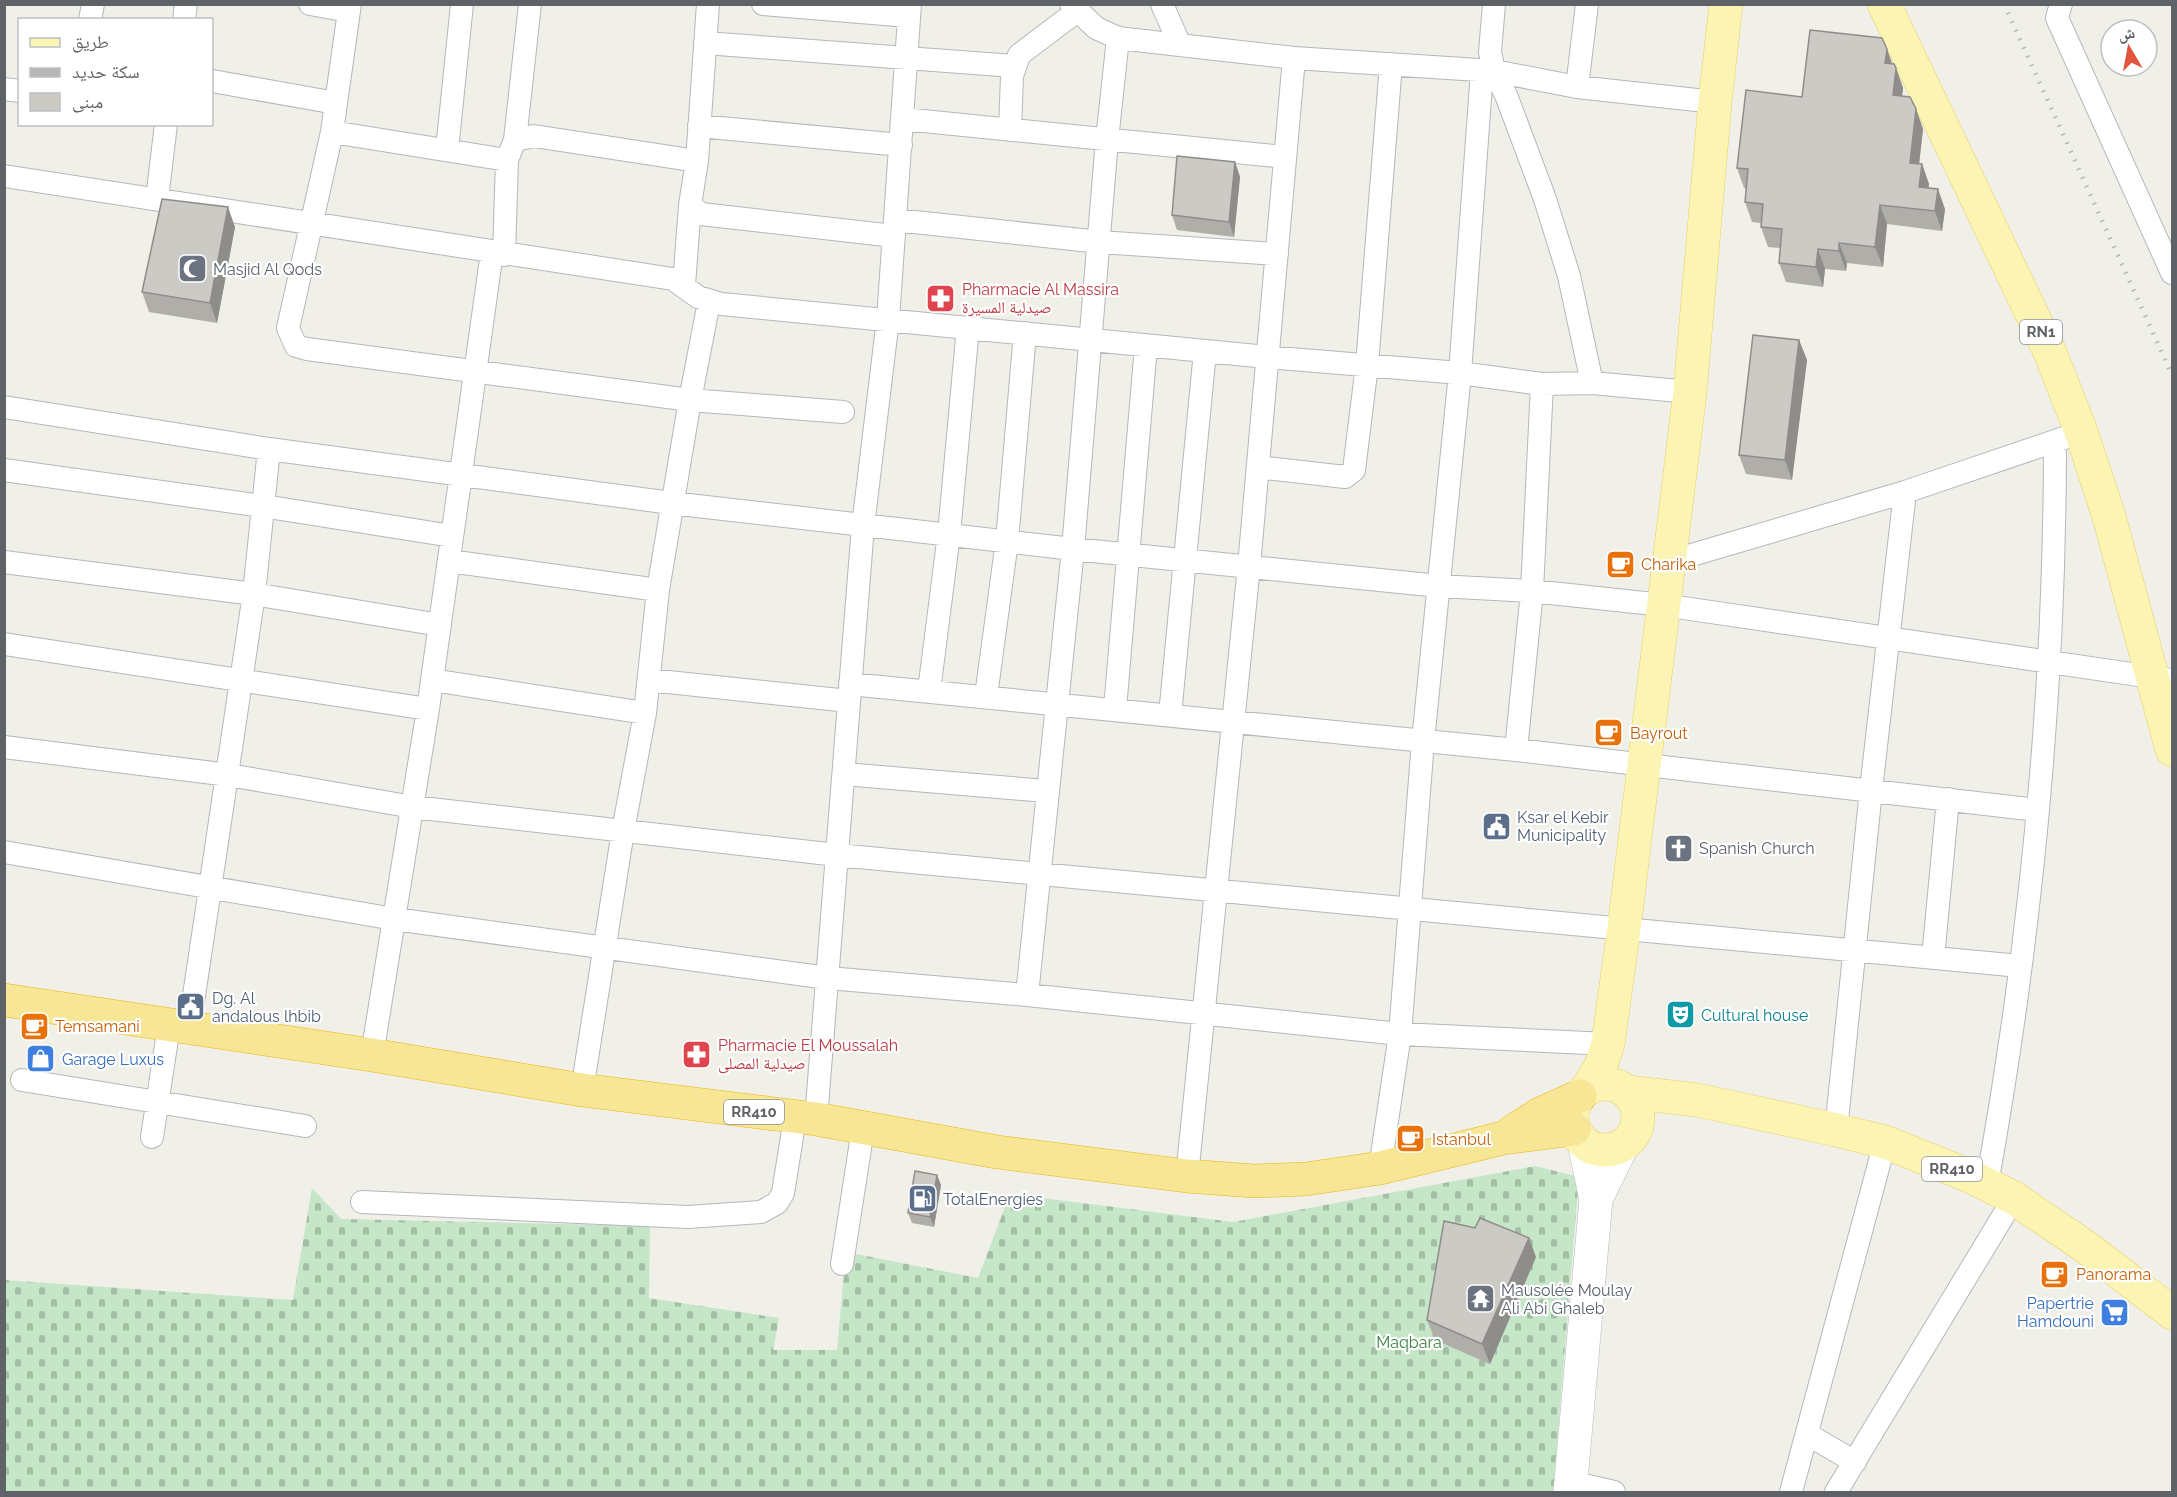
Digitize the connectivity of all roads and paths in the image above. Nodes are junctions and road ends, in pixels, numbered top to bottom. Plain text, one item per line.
1 (310, 4) edge
2 (462, 4) edge
3 (530, 4) edge
4 (708, 4) edge
5 (763, 4) edge
6 (1161, 4) edge
7 (1494, 4) edge
8 (1587, 4) edge
9 (1726, 4) edge
10 (1884, 4) edge
11 (349, 8) edge
12 (1074, 8) edge
13 (2056, 9) edge
14 (910, 10) edge
15 (1118, 38) junction
16 (1179, 43) junction
17 (705, 44) junction
18 (908, 57) junction
19 (1294, 58) junction
20 (1391, 64) junction
21 (1014, 66) junction
22 (1488, 71) junction
23 (213, 81) edge
24 (1577, 87) junction
25 (1714, 102) junction
26 (336, 103) junction
27 (903, 119) junction
28 (166, 126) edge
29 (699, 126) junction
30 (1010, 130) junction
31 (332, 132) junction
32 (1107, 140) junction
33 (901, 145) junction
34 (447, 150) junction
35 (511, 150) junction
36 (1286, 157) junction
37 (697, 161) junction
38 (4, 176) edge
39 (157, 199) junction
40 (690, 205) junction
41 (310, 224) junction
42 (895, 228) junction
43 (1100, 243) junction
44 (498, 254) junction
45 (1277, 254) junction
46 (2172, 273) edge
47 (684, 285) junction
48 (709, 302) junction
49 (888, 319) junction
50 (968, 327) junction
51 (1025, 333) junction
52 (1090, 340) junction
53 (1146, 346) junction
54 (1205, 351) junction
55 (1268, 357) junction
56 (1367, 365) junction
57 (476, 371) junction
58 (1460, 373) junction
59 (1592, 383) junction
60 (1542, 384) junction
61 (1690, 392) junction
62 (690, 400) junction
63 (4, 407) edge
64 (843, 411) dead end
65 (2068, 436) junction
66 (269, 449) junction
67 (1258, 467) junction
68 (4, 470) edge
69 (461, 474) junction
70 (1905, 492) junction
71 (671, 503) junction
72 (264, 506) junction
73 (863, 526) junction
74 (949, 534) junction
75 (452, 536) junction
76 (1007, 541) junction
77 (1073, 549) junction
78 (1130, 555) junction
79 (1185, 560) junction
80 (449, 561) junction
81 (4, 562) edge
82 (1668, 562) junction
83 (1249, 566) junction
84 (1439, 586) junction
85 (658, 590) junction
86 (1532, 591) junction
87 (254, 594) junction
88 (1663, 605) junction
89 (440, 625) junction
90 (1890, 637) junction
91 (4, 644) edge
92 (2049, 661) junction
93 (2163, 678) edge
94 (432, 680) junction
95 (649, 680) junction
96 (242, 681) junction
97 (929, 691) junction
98 (850, 692) junction
99 (986, 696) junction
100 (1057, 702) junction
101 (428, 709) junction
102 (1115, 709) junction
103 (645, 713) junction
104 (1170, 715) junction
105 (1233, 722) junction
106 (1423, 741) junction
107 (4, 747) edge
108 (1515, 750) junction
109 (2172, 750) edge
110 (1644, 767) junction
111 (844, 774) junction
112 (228, 775) junction
113 (1871, 790) junction
114 (1046, 791) junction
115 (1948, 799) junction
116 (412, 807) junction
117 (2037, 810) junction
118 (623, 831) junction
119 (4, 852) edge
120 (837, 855) junction
121 (1039, 873) junction
122 (211, 889) junction
123 (1218, 890) junction
124 (1410, 907) junction
125 (394, 919) junction
126 (1624, 928) junction
127 (606, 947) junction
128 (1856, 951) junction
129 (1933, 958) junction
130 (2020, 966) junction
131 (828, 978) junction
132 (1027, 995) junction
133 (4, 1000) edge
134 (1205, 1016) junction
135 (179, 1028) junction
136 (1400, 1034) junction
137 (1608, 1044) junction
138 (372, 1054) junction
139 (22, 1080) dead end
140 (582, 1090) junction
141 (158, 1102) junction
142 (1612, 1105) junction
143 (806, 1118) junction
144 (305, 1126) dead end
145 (863, 1129) junction
146 (1836, 1130) junction
147 (1579, 1136) junction
148 (152, 1137) dead end
149 (1503, 1138) junction
150 (1884, 1142) junction
151 (1380, 1168) junction
152 (1187, 1176) junction
153 (2001, 1191) junction
154 (1596, 1199) junction
155 (362, 1202) dead end
156 (842, 1264) dead end
157 (2172, 1313) edge
158 (1807, 1434) junction
159 (1854, 1462) junction
160 (1588, 1489) edge
161 (1791, 1492) edge
162 (1836, 1492) edge

1 - 11 street
2 - 34 street
3 - 35 street
4 - 17 street
5 - 14 street
6 - 16 street
7 - 22 street
8 - 24 street
9 - 25 main road
10 - 65 main road, RN1
11 - 26 street
12 - 15 street
12 - 21 street
13 - 46 street
14 - 18 street
15 - 16 street
15 - 32 street
16 - 19 street
17 - 18 street
17 - 29 street
18 - 21 street
18 - 27 street
19 - 20 street
19 - 36 street
20 - 22 street
20 - 56 street
21 - 30 street
22 - 24 street
22 - 58 street
22 - 59 street
23 - 26 street
24 - 25 street
25 - 61 main road
26 - 31 street
27 - 30 street
27 - 33 street
28 - 39 street
29 - 33 street
29 - 37 street
30 - 32 street
31 - 34 street
31 - 41 street
32 - 36 street
32 - 43 street
33 - 42 street
34 - 35 street
35 - 37 street
35 - 44 street
36 - 45 street
37 - 40 street
38 - 39 street
39 - 41 street
40 - 42 street
40 - 47 street
41 - 44 street
41 - 57 street
42 - 43 street
42 - 49 street
43 - 45 street
43 - 52 street
44 - 47 street
44 - 57 street
45 - 55 street
47 - 48 street
48 - 49 street
48 - 62 street
49 - 50 street
49 - 73 street
50 - 51 street
50 - 74 street
51 - 52 street
51 - 76 street
52 - 53 street
52 - 77 street
53 - 54 street
53 - 78 street
54 - 55 street
54 - 79 street
55 - 56 street
55 - 67 street
56 - 58 street
56 - 67 street
57 - 62 street
57 - 69 street
58 - 60 street
58 - 84 street
59 - 60 street
59 - 61 street
60 - 86 street
61 - 82 main road
62 - 64 street
62 - 71 street
63 - 66 street
65 - 70 street
65 - 92 street
65 - 93 main road, RN1
66 - 69 street
66 - 72 street
67 - 83 street
68 - 72 street
69 - 71 street
69 - 75 street
70 - 82 street
70 - 90 street
71 - 73 street
71 - 85 street
72 - 75 street
72 - 87 street
73 - 74 street
73 - 98 street
74 - 76 street
74 - 97 street
75 - 80 street
76 - 77 street
76 - 99 street
77 - 78 street
77 - 100 street
78 - 79 street
78 - 102 street
79 - 83 street
79 - 104 street
80 - 85 street
80 - 89 street
81 - 87 street
82 - 88 main road
83 - 84 street
83 - 105 street
84 - 86 street
84 - 106 street
85 - 95 street
86 - 88 street
86 - 108 street
87 - 89 street
87 - 96 street
88 - 90 street
88 - 110 main road
89 - 94 street
90 - 92 street
90 - 113 street
91 - 96 street
92 - 93 street
92 - 117 street
93 - 109 main road, RN1
94 - 101 street
94 - 103 street
95 - 98 street
95 - 103 street
96 - 101 street
96 - 112 street
97 - 98 street
97 - 99 street
98 - 111 street
99 - 100 street
100 - 102 street
100 - 114 street
101 - 116 street
102 - 104 street
103 - 118 street
104 - 105 street
105 - 106 street
105 - 123 street
106 - 108 street
106 - 124 street
107 - 112 street
108 - 110 street
110 - 113 street
110 - 126 main road
111 - 114 street
111 - 120 street
112 - 116 street
112 - 122 street
113 - 115 street
113 - 128 street
114 - 121 street
115 - 117 street
115 - 129 street
116 - 118 street
116 - 125 street
117 - 130 street
118 - 120 street
118 - 127 street
119 - 122 street
120 - 121 street
120 - 131 street
121 - 123 street
121 - 132 street
122 - 125 street
122 - 135 street
123 - 124 street
123 - 134 street
124 - 126 street
124 - 136 street
125 - 127 street
125 - 138 street
126 - 128 street
126 - 137 main road
127 - 131 street
127 - 140 street
128 - 129 street
128 - 146 street
129 - 130 street
130 - 153 street
131 - 132 street
131 - 143 street
132 - 134 street
133 - 135 highway, RR410
134 - 136 street
134 - 152 street
135 - 138 highway, RR410
135 - 141 street
136 - 137 street
136 - 151 street
137 - 142 main road
138 - 140 highway, RR410
139 - 141 street
140 - 143 highway, RR410
141 - 144 street
141 - 148 street
142 - 146 main road, RR410
142 - 147 main road
142 - 147 main road, RR410
142 - 149 highway, RR410
142 - 154 street
143 - 145 highway, RR410
143 - 155 street
145 - 152 highway, RR410
145 - 156 street
146 - 150 main road, RR410
147 - 149 highway, RR410
147 - 154 street
149 - 151 highway, RR410
150 - 153 main road, RR410
150 - 158 street
151 - 152 highway, RR410
153 - 157 main road, RR410
153 - 159 street
154 - 160 street
158 - 159 street
158 - 161 street
159 - 162 street

